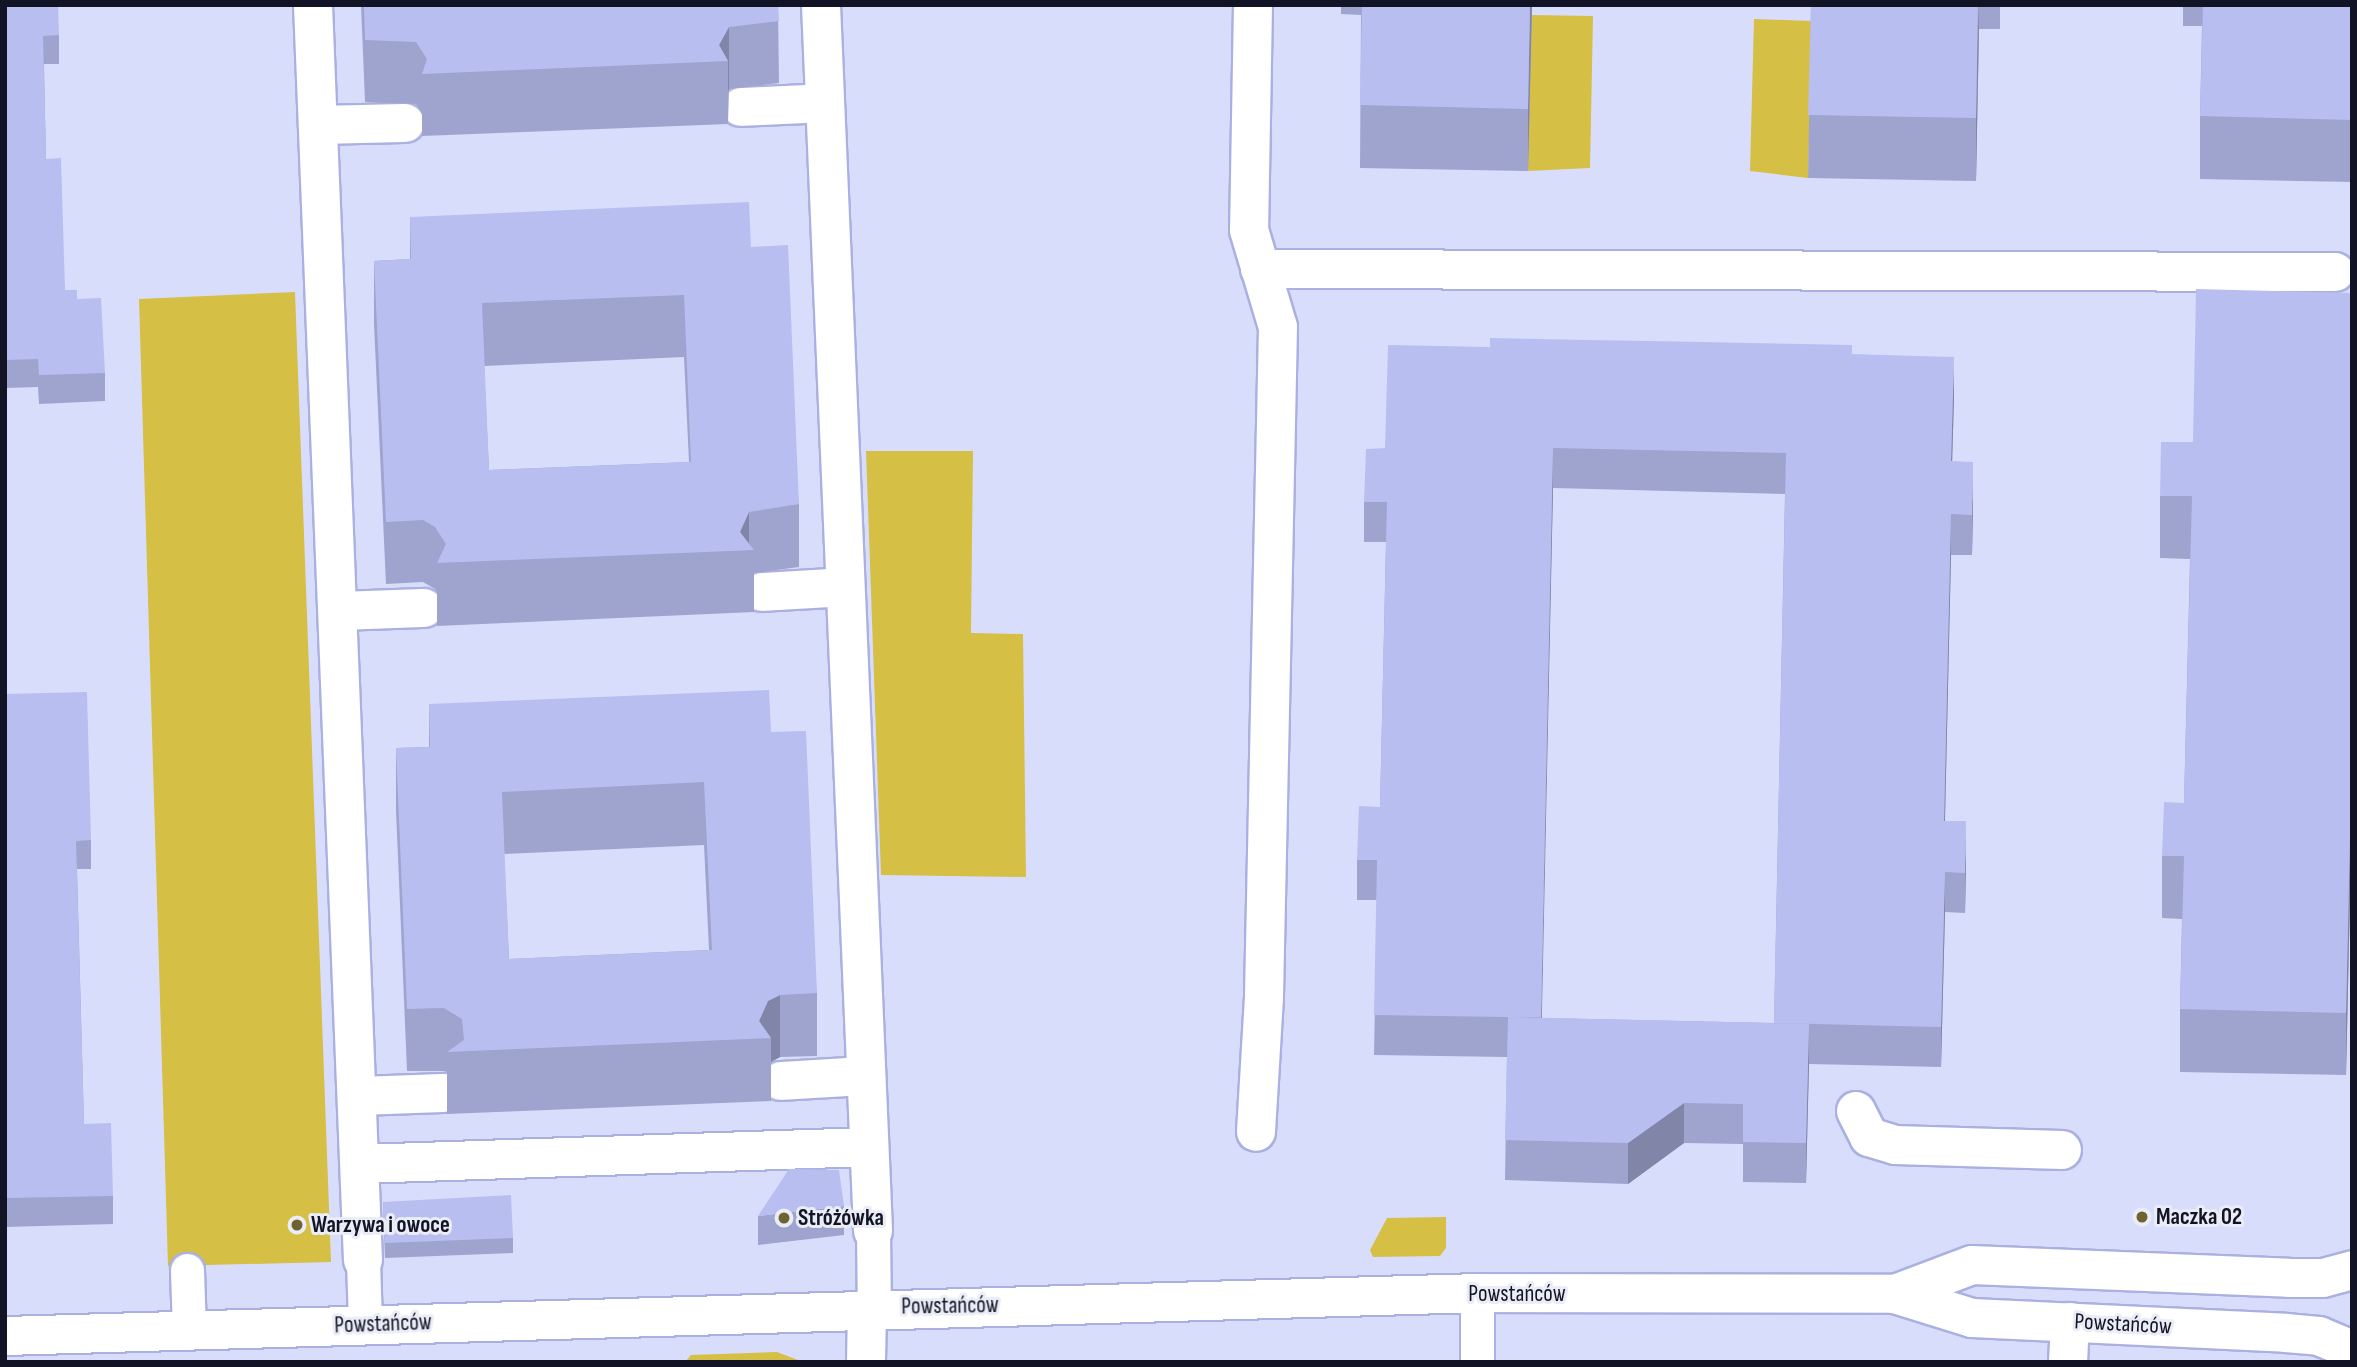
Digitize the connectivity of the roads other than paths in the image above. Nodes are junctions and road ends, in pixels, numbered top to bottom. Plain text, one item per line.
1 (313, 5) edge
2 (821, 5) edge
3 (1252, 5) edge
4 (825, 103) junction
5 (741, 107) dead end
6 (405, 123) dead end
7 (318, 125) junction
8 (1260, 269) junction
9 (2336, 272) dead end
10 (845, 587) junction
11 (762, 592) dead end
12 (424, 608) dead end
13 (338, 611) junction
14 (866, 1076) junction
15 (781, 1081) dead end
16 (444, 1093) dead end
17 (358, 1096) junction
18 (1856, 1111) dead end
19 (1256, 1132) dead end
20 (869, 1147) junction
21 (2062, 1150) dead end
22 (360, 1164) junction
23 (873, 1231) joint
24 (363, 1260) joint
25 (2352, 1269) edge
26 (187, 1270) dead end
27 (1477, 1293) junction
28 (1895, 1294) junction
29 (870, 1308) junction
30 (2070, 1322) junction
31 (365, 1324) junction
32 (189, 1330) junction
33 (5, 1336) edge
34 (2352, 1350) edge
35 (866, 1362) edge
36 (1477, 1362) edge
37 (2068, 1362) edge

1 - 7 street
2 - 4 street
3 - 8 street
4 - 5 street
4 - 10 street
6 - 7 street
7 - 13 street
8 - 9 street
8 - 19 street
10 - 11 street
10 - 14 street
12 - 13 street
13 - 17 street
14 - 15 street
14 - 20 street
16 - 17 street
17 - 22 street
18 - 21 street
20 - 22 street
20 - 23 street
22 - 24 street
23 - 29 lane
24 - 31 lane
25 - 28 street, Powstańców
26 - 32 lane
27 - 28 street, Powstańców
27 - 29 street, Powstańców
27 - 36 lane
28 - 30 street, Powstańców
29 - 31 street, Powstańców
29 - 35 street
30 - 34 street, Powstańców
30 - 37 street
31 - 32 street, Powstańców
32 - 33 street, Powstańców

